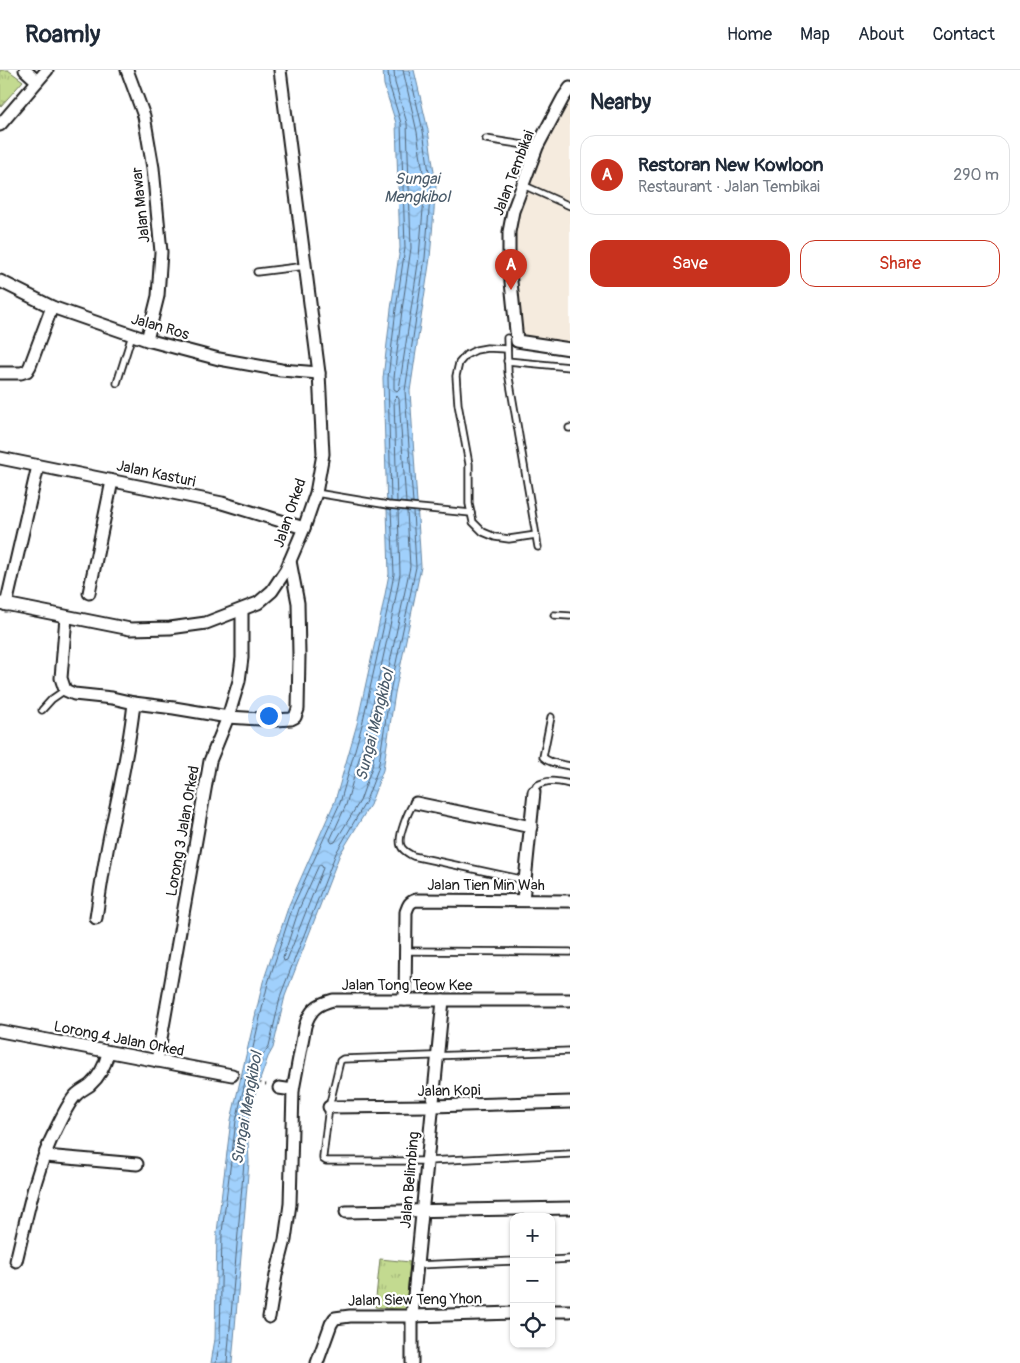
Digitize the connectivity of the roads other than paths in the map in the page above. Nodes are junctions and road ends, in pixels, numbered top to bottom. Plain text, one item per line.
1 (25, 70) edge
2 (47, 70) edge
3 (126, 70) edge
4 (280, 70) edge
5 (37, 80) junction
6 (570, 88) edge
7 (0, 125) edge
8 (486, 139) dead end
9 (538, 147) junction
10 (522, 185) junction
11 (570, 206) edge
12 (306, 266) junction
13 (257, 272) dead end
14 (0, 281) edge
15 (52, 307) junction
16 (132, 335) junction
17 (507, 338) dead end
18 (147, 340) junction
19 (507, 349) junction
20 (570, 349) edge
21 (507, 360) junction
22 (570, 367) edge
23 (0, 373) edge
24 (319, 373) junction
25 (117, 383) dead end
26 (0, 458) edge
27 (38, 466) junction
28 (112, 481) junction
29 (316, 494) junction
30 (471, 513) junction
31 (304, 528) junction
32 (536, 535) junction
33 (538, 547) dead end
34 (290, 561) junction
35 (89, 593) dead end
36 (3, 604) edge
37 (242, 610) junction
38 (554, 615) dead end
39 (570, 616) edge
40 (66, 617) junction
41 (65, 690) junction
42 (134, 703) junction
43 (42, 710) dead end
44 (228, 717) junction
45 (551, 717) dead end
46 (570, 766) edge
47 (570, 784) edge
48 (534, 792) joint
49 (416, 803) joint
50 (531, 827) junction
51 (526, 880) junction
52 (523, 900) junction
53 (570, 900) edge
54 (96, 918) dead end
55 (405, 951) junction
56 (570, 952) edge
57 (405, 1000) junction
58 (443, 1000) junction
59 (570, 1000) edge
60 (0, 1032) edge
61 (570, 1051) edge
62 (108, 1053) junction
63 (437, 1056) junction
64 (158, 1061) junction
65 (232, 1075) road end
66 (279, 1088) road end
67 (293, 1090) junction
68 (570, 1102) edge
69 (432, 1106) junction
70 (329, 1107) junction
71 (570, 1154) edge
72 (45, 1156) junction
73 (427, 1161) junction
74 (137, 1164) dead end
75 (570, 1208) edge
76 (423, 1210) junction
77 (346, 1212) dead end
78 (570, 1259) edge
79 (555, 1260) edge
80 (16, 1261) dead end
81 (510, 1261) edge
82 (417, 1265) junction
83 (570, 1311) edge
84 (555, 1312) edge
85 (510, 1313) edge
86 (412, 1316) junction
87 (269, 1317) dead end
88 (317, 1363) edge
89 (412, 1363) edge

1 - 5 street
2 - 5 street
3 - 18 street, Jalan Mawar
4 - 12 street, Jalan Orked
5 - 7 street
6 - 9 street, Jalan Tembikai
8 - 9 lane
9 - 10 street, Jalan Tembikai
10 - 11 lane
10 - 20 street, Jalan Tembikai
12 - 13 lane
12 - 24 street, Jalan Orked
14 - 15 street, Jalan Ros
15 - 16 street, Jalan Ros
15 - 23 street
16 - 18 street, Jalan Ros
16 - 25 lane
17 - 19 lane
18 - 24 street, Jalan Ros
19 - 21 lane
19 - 30 lane
21 - 22 lane
21 - 32 lane
24 - 29 street, Jalan Orked
26 - 27 street, Jalan Kasturi
27 - 28 street, Jalan Kasturi
27 - 36 street
28 - 31 street, Jalan Kasturi
28 - 35 street
29 - 30 lane
29 - 31 street, Jalan Orked
30 - 32 lane
31 - 34 street, Jalan Orked
32 - 33 lane
34 - 37 street, Jalan Orked
34 - 44 street
36 - 40 street, Jalan Orked
37 - 40 street, Jalan Orked
37 - 44 street, Lorong 3 Jalan Orked
38 - 39 lane
40 - 41 street
41 - 42 street
41 - 43 lane
42 - 44 street
42 - 54 street
44 - 64 street, Lorong 3 Jalan Orked
45 - 46 lane
47 - 48 lane
48 - 50 street
49 - 50 street
49 - 51 lane
50 - 51 street
51 - 52 street
52 - 53 street, Jalan Tien Min Wah
52 - 55 street, Jalan Tien Min Wah
55 - 56 lane
55 - 57 street, Jalan Tien Min Wah
57 - 58 street, Jalan Tong Teow Kee
57 - 67 street, Jalan Tong Teow Kee
58 - 59 street, Jalan Tong Teow Kee
58 - 63 street, Jalan Belimbing
60 - 62 street, Lorong 4 Jalan Orked
61 - 63 lane
62 - 64 street, Lorong 4 Jalan Orked
62 - 72 street
63 - 69 street, Jalan Belimbing
63 - 70 lane
64 - 65 street, Lorong 4 Jalan Orked
66 - 67 street
67 - 87 street, Jalan Tong Teow Kee
68 - 69 street, Jalan Kopi
69 - 70 street, Jalan Kopi
69 - 73 street, Jalan Belimbing
70 - 73 lane
71 - 73 lane
72 - 74 street
72 - 80 street
73 - 76 street, Jalan Belimbing
75 - 76 street
76 - 77 street
76 - 82 street, Jalan Belimbing
78 - 79 lane
81 - 82 lane
82 - 86 street, Jalan Belimbing
83 - 84 street
85 - 86 street, Jalan Siew Teng Yhon
86 - 88 street, Jalan Siew Teng Yhon
86 - 89 street, Jalan Belimbing

